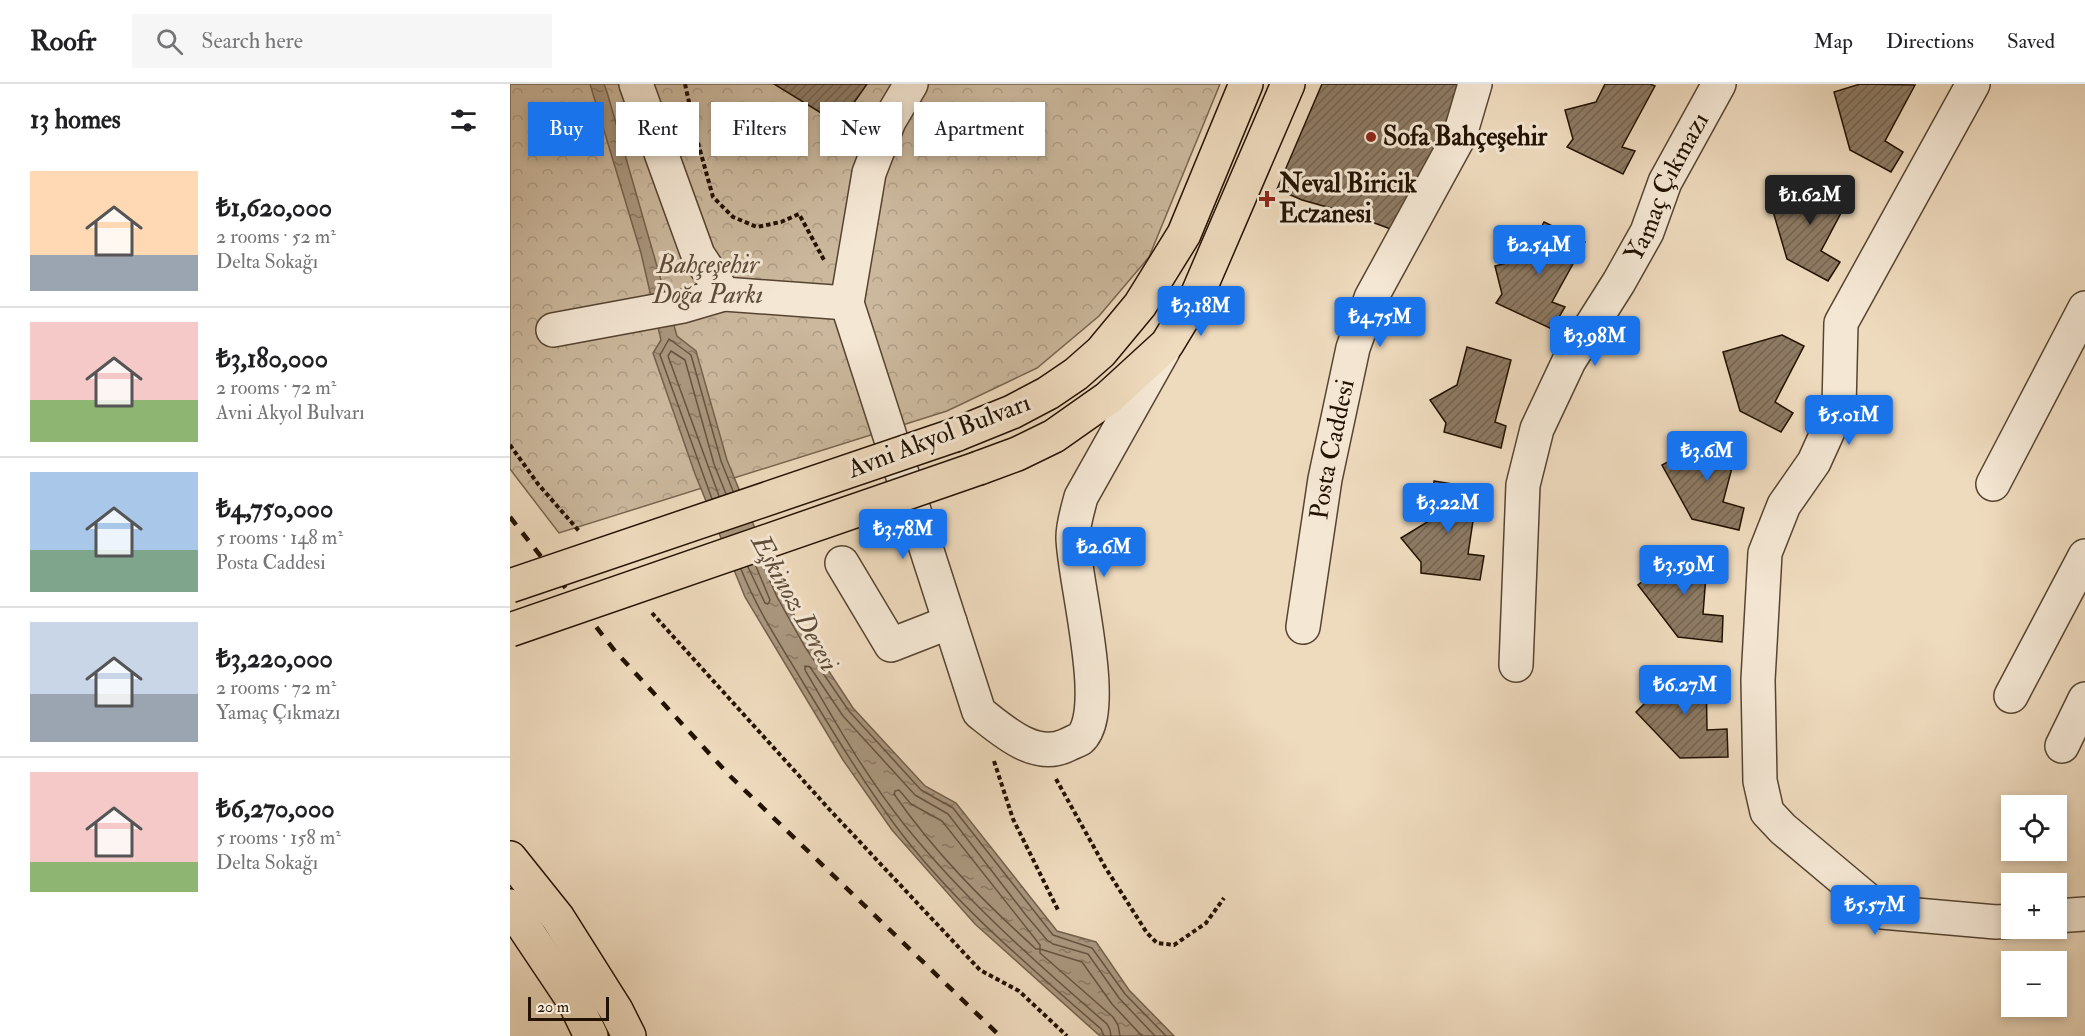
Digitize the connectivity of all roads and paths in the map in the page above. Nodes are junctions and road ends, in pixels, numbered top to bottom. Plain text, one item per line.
1 (636, 84) edge
2 (685, 84) edge
3 (911, 84) edge
4 (1246, 84) edge
5 (1288, 84) edge
6 (1475, 84) edge
7 (1719, 84) edge
8 (1973, 84) edge
9 (825, 263) dead end
10 (724, 294) junction
11 (847, 303) junction
12 (2085, 308) edge
13 (553, 330) dead end
14 (1167, 344) junction
15 (510, 445) edge
16 (1993, 484) dead end
17 (583, 535) dead end
18 (2085, 556) edge
19 (842, 563) dead end
20 (510, 586) edge
21 (651, 612) dead end
22 (950, 622) junction
23 (1303, 627) dead end
24 (510, 630) edge
25 (1516, 665) dead end
26 (2011, 696) dead end
27 (2085, 699) edge
28 (2062, 746) dead end
29 (1039, 750) junction
30 (992, 755) dead end
31 (510, 858) edge
32 (1224, 898) dead end
33 (510, 906) edge
34 (1059, 912) dead end
35 (2085, 914) edge
36 (2067, 915) edge
37 (2001, 922) edge
38 (591, 1036) edge
39 (629, 1036) edge
40 (1067, 1036) edge

1 - 10 street
2 - 9 path
3 - 11 street
4 - 20 main road, Avni Akyol Bulvarı, bridge
5 - 14 main road, Avni Akyol Bulvarı
6 - 23 street, Posta Caddesi
7 - 25 street, Yamaç Çıkmazı
8 - 37 street
10 - 11 street
10 - 13 street
11 - 22 street
12 - 16 street
14 - 24 main road, Avni Akyol Bulvarı, bridge
14 - 29 street
15 - 17 path
18 - 26 street
19 - 22 street
21 - 40 path
22 - 29 street
27 - 28 street
29 - 32 path
30 - 34 path
31 - 39 main road
33 - 38 main road
35 - 36 street

